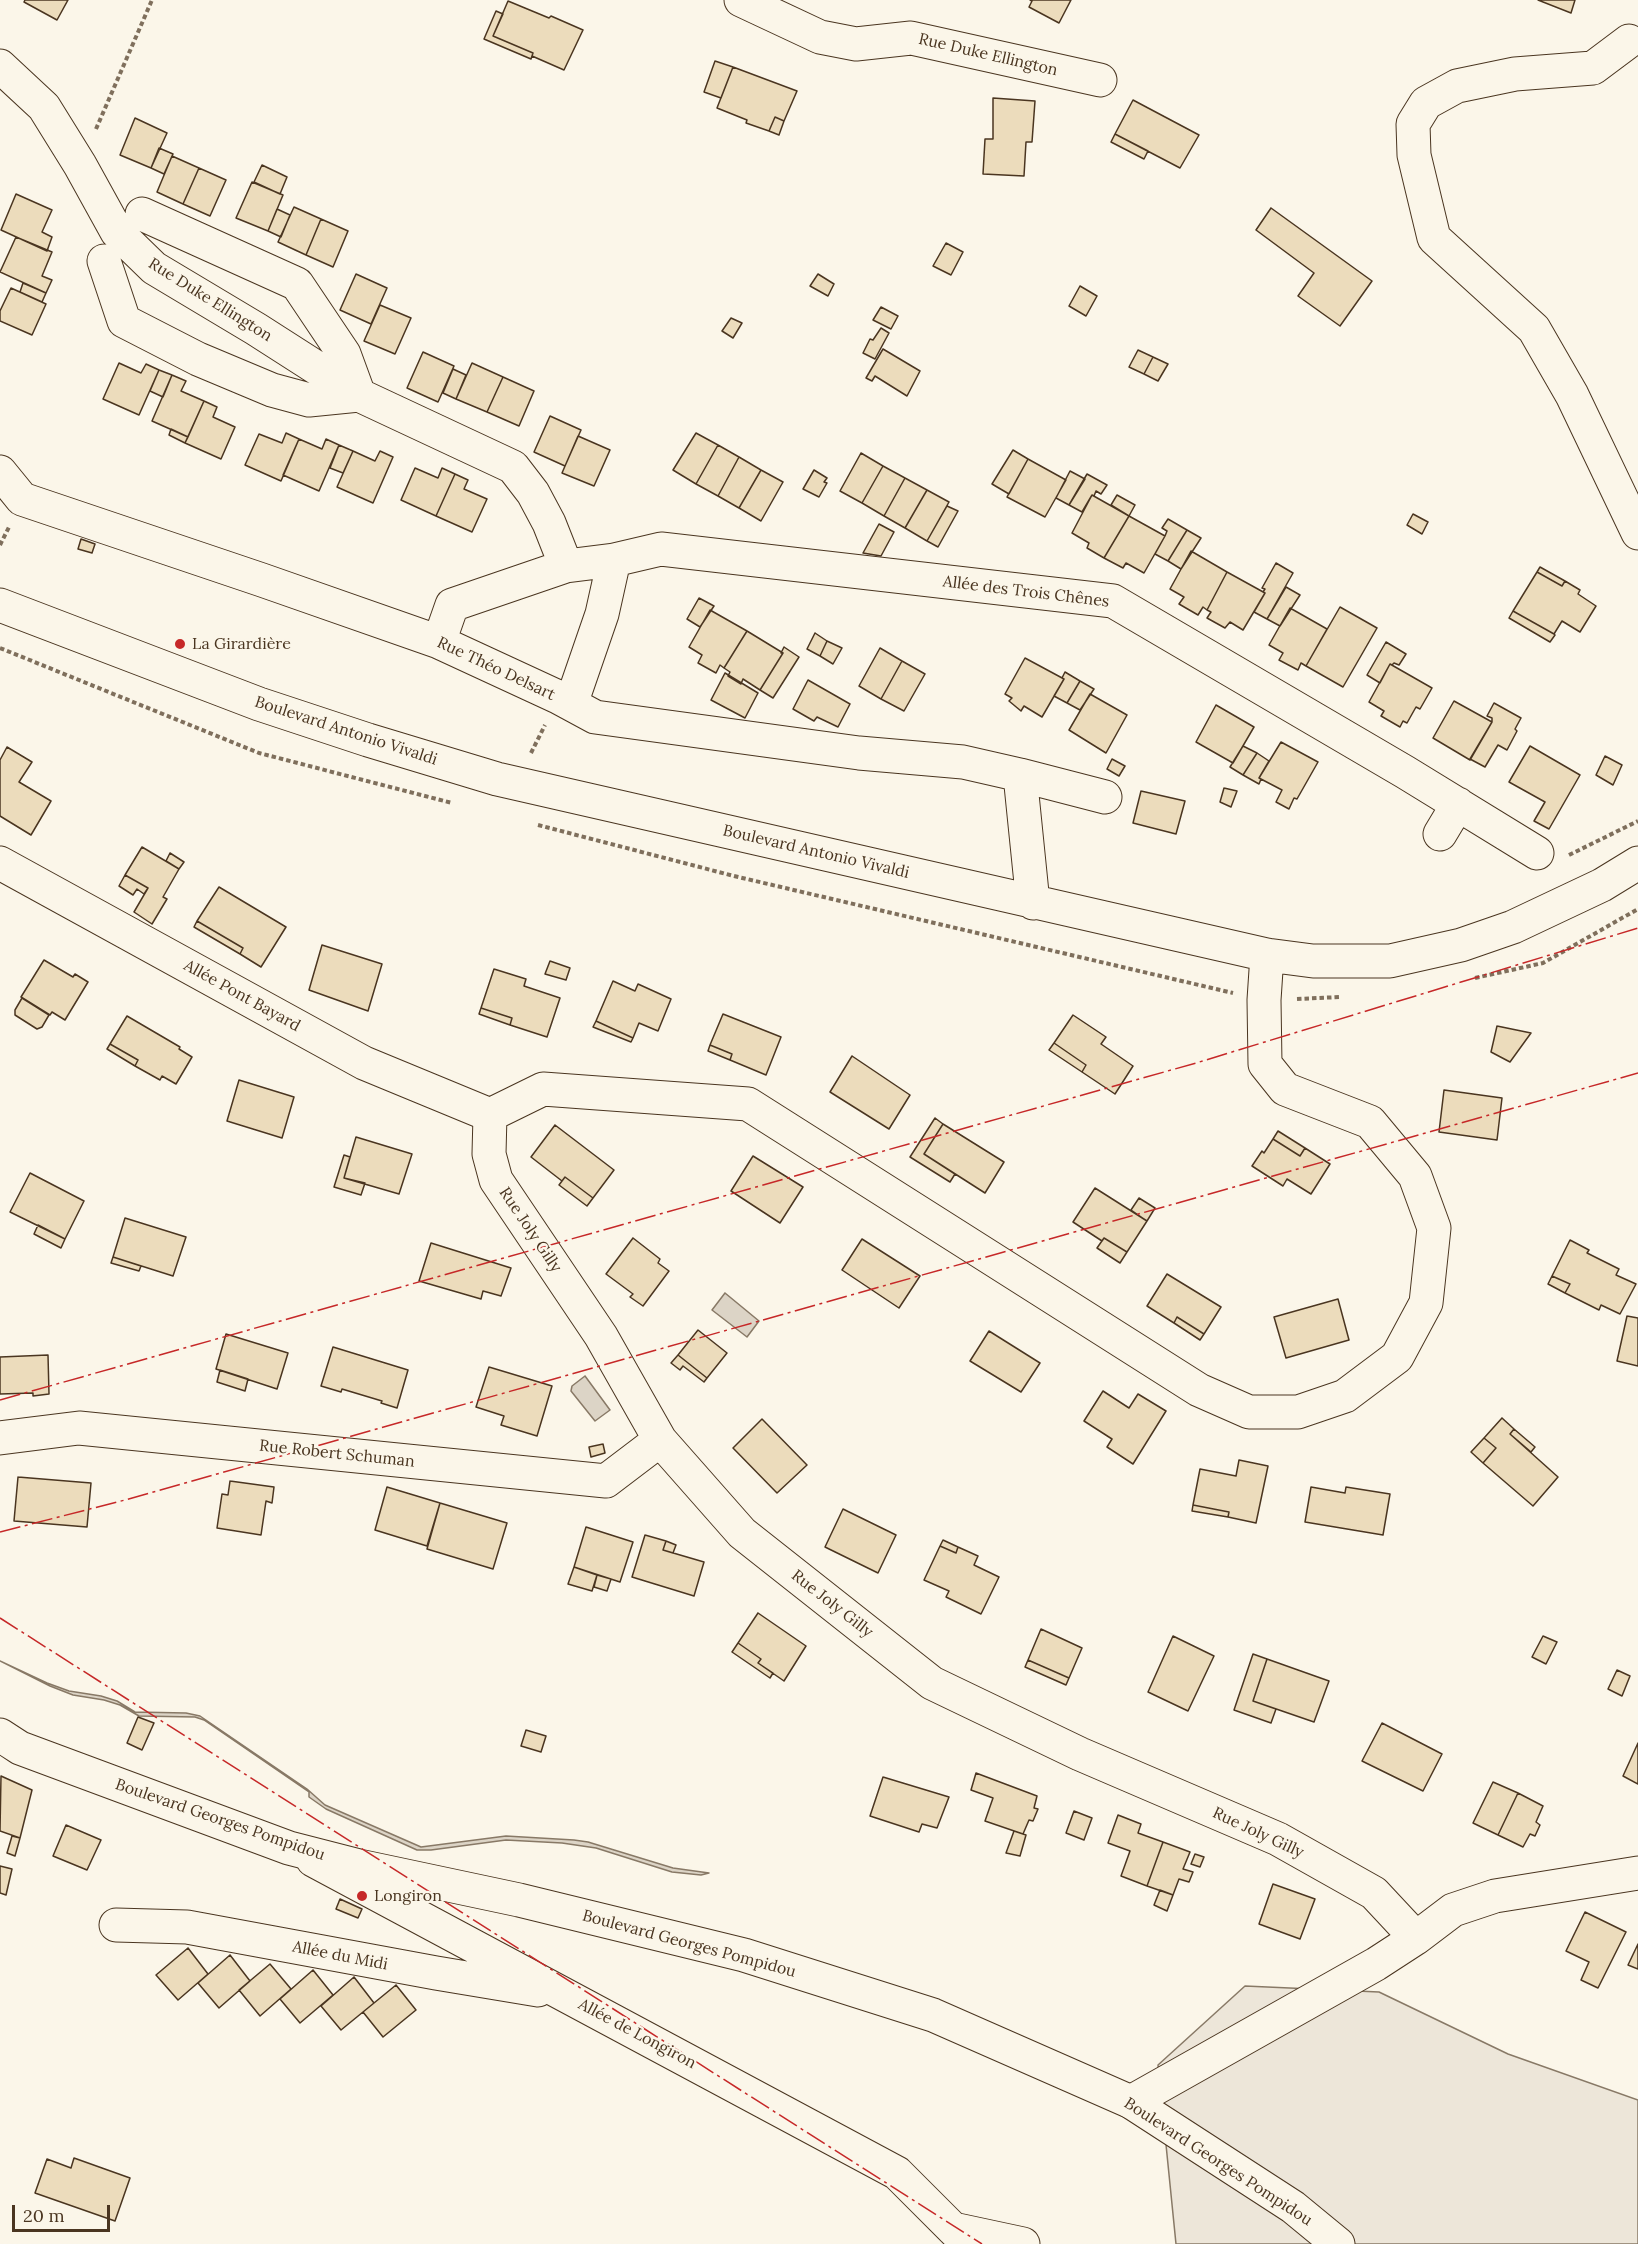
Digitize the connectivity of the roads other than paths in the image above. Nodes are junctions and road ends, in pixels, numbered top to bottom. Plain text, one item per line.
1 (741, 0) edge
2 (1629, 41) dead end
3 (0, 66) edge
4 (1100, 80) dead end
5 (142, 214) dead end
6 (104, 261) dead end
7 (359, 395) junction
8 (0, 472) edge
9 (1638, 533) edge
10 (614, 560) junction
11 (566, 566) junction
12 (0, 605) edge
13 (439, 642) junction
14 (564, 701) junction
15 (1020, 775) junction
16 (1105, 797) dead end
17 (1458, 804) junction
18 (1440, 834) dead end
19 (1537, 853) road end
20 (0, 863) edge
21 (1638, 863) edge
22 (1033, 903) junction
23 (1267, 955) junction
24 (490, 1115) junction
25 (0, 1438) edge
26 (660, 1440) junction
27 (0, 1735) edge
28 (289, 1848) junction
29 (1638, 1873) edge
30 (116, 1925) dead end
31 (1416, 1938) junction
32 (563, 1994) junction
33 (1131, 2102) junction
34 (961, 2236) edge
35 (1023, 2244) edge
36 (1338, 2244) edge

1 - 4 street, Rue Duke Ellington
2 - 9 street
3 - 7 street, Rue Duke Ellington
5 - 7 street
6 - 7 street
7 - 11 street, Rue Duke Ellington
8 - 13 street, Rue Théo Delsart
10 - 11 street, Allée des Trois Chênes
10 - 14 street
10 - 17 street, Allée des Trois Chênes
11 - 13 street, Allée des Trois Chênes
12 - 22 street, Boulevard Antonio Vivaldi
13 - 14 street, Rue Théo Delsart
14 - 15 street, Rue Théo Delsart
15 - 16 street, Rue Théo Delsart
15 - 22 street
17 - 18 street
17 - 19 street, Allée des Trois Chênes
20 - 24 street, Allée Pont Bayard
21 - 23 street, Boulevard Antonio Vivaldi
22 - 23 street, Boulevard Antonio Vivaldi
23 - 24 street
24 - 26 street, Rue Joly Gilly
25 - 26 street, Rue Robert Schuman
26 - 31 street, Rue Joly Gilly
27 - 28 street, Boulevard Georges Pompidou
28 - 32 street, Allée de Longiron
28 - 33 street, Boulevard Georges Pompidou
29 - 31 street
30 - 32 street, Allée du Midi
31 - 33 street
32 - 34 street, Allée de Longiron
33 - 36 street, Boulevard Georges Pompidou
34 - 35 street

